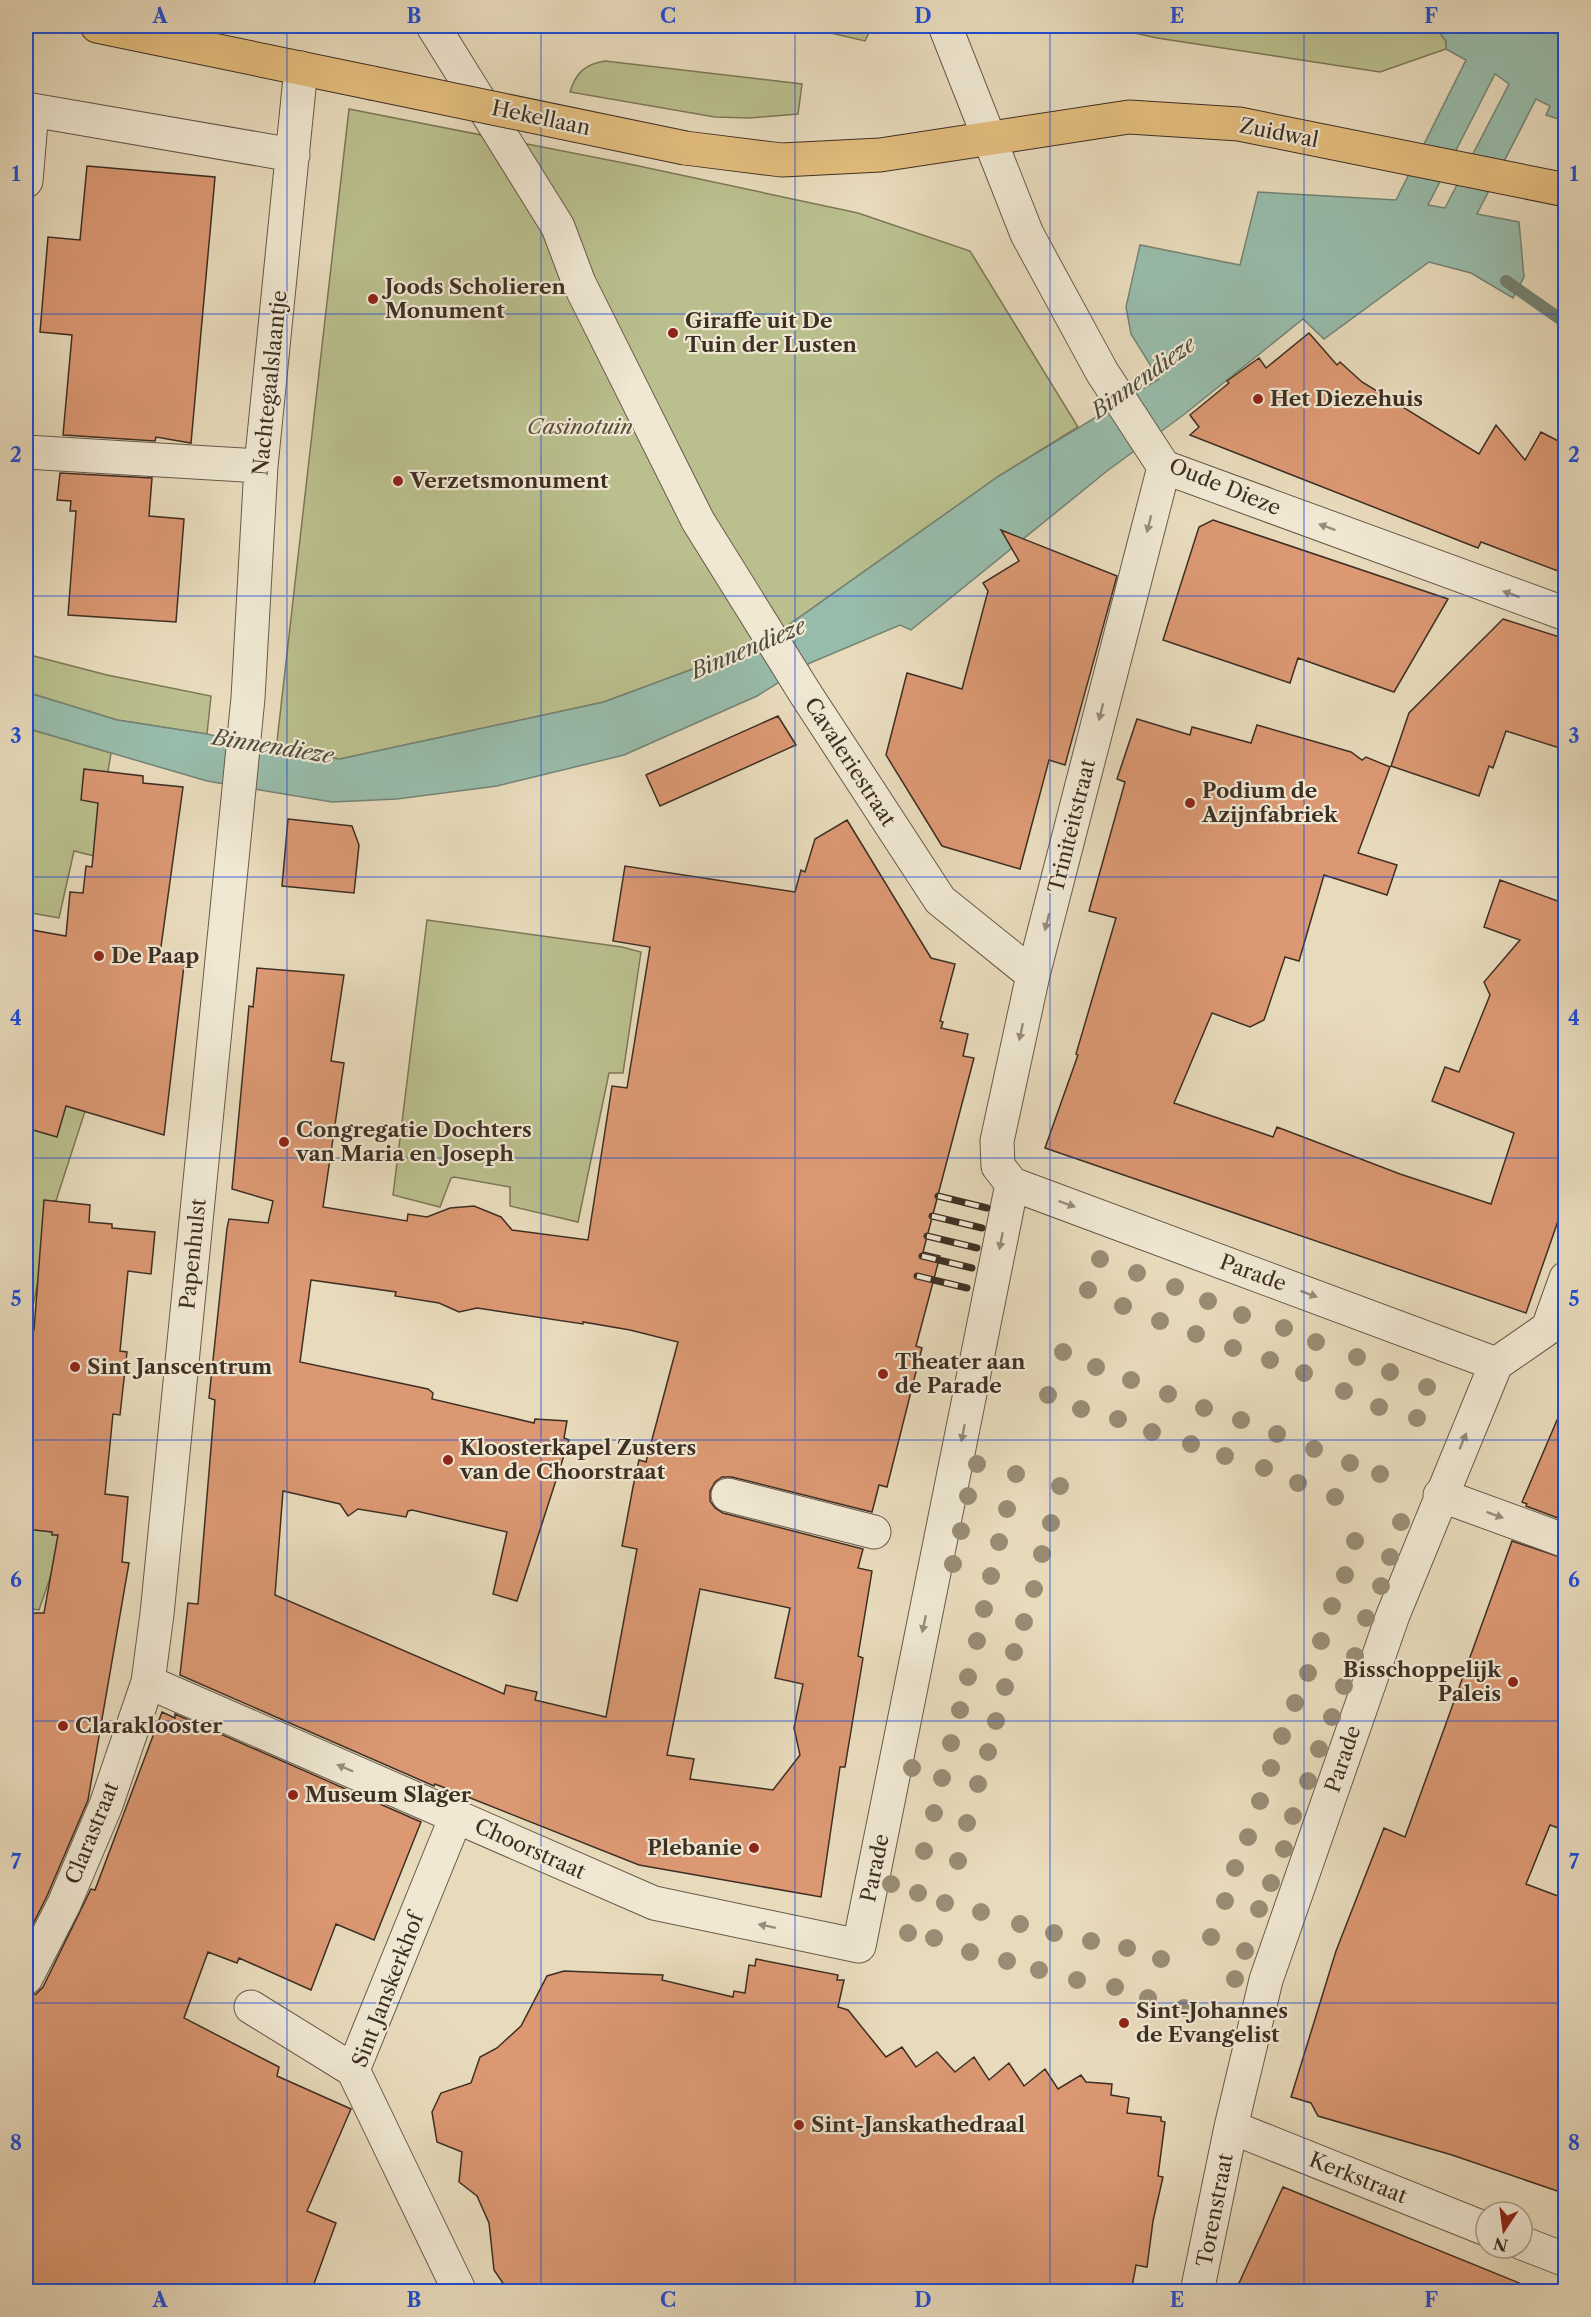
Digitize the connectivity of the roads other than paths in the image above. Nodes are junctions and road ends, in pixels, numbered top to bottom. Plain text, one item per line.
1 (97, 26) edge
2 (433, 26) edge
3 (945, 26) edge
4 (301, 68) junction
5 (989, 139) junction
6 (293, 155) junction
7 (26, 181) edge
8 (1566, 190) edge
9 (26, 452) edge
10 (1157, 456) junction
11 (261, 466) junction
12 (1566, 614) edge
13 (235, 825) joint
14 (1033, 975) junction
15 (1012, 1184) junction
16 (1566, 1278) edge
17 (1496, 1365) junction
18 (728, 1495) dead end
19 (1440, 1495) junction
20 (874, 1532) dead end
21 (1566, 1541) edge
22 (147, 1682) junction
23 (456, 1817) junction
24 (824, 1938) joint
25 (26, 1978) edge
26 (251, 2007) dead end
27 (353, 2070) junction
28 (1231, 2127) junction
29 (1474, 2224) edge
30 (1534, 2248) edge
31 (1566, 2260) edge
32 (460, 2292) edge
33 (1197, 2292) edge

1 - 4 main road, Hekellaan
2 - 14 street, Cavaleriestraat
3 - 5 street, Oude Dieze
4 - 5 main road, Hekellaan, bridge
4 - 6 street, Nachtegaalslaantje
5 - 8 main road, Zuidwal
5 - 10 street, Oude Dieze
6 - 7 street
6 - 11 street, Nachtegaalslaantje
9 - 11 street
12 -> 10 street, Oude Dieze
10 -> 14 street, Triniteitstraat
11 - 13 street, Nachtegaalslaantje
13 - 22 street, Papenhulst
14 -> 15 street, Triniteitstraat
15 -> 17 street, Parade
15 -> 24 street, Parade
16 - 17 street
19 -> 17 street, Parade
18 - 20 street
19 -> 21 street
19 - 28 street, Parade
23 -> 22 street, Choorstraat
22 - 25 street, Clarastraat
24 -> 23 street, Choorstraat
23 - 27 street, Sint Janskerkhof
26 - 27 street
27 - 32 street, Sint Janskerkhof
28 - 29 street, Kerkstraat
28 - 33 street, Torenstraat
30 - 31 street

